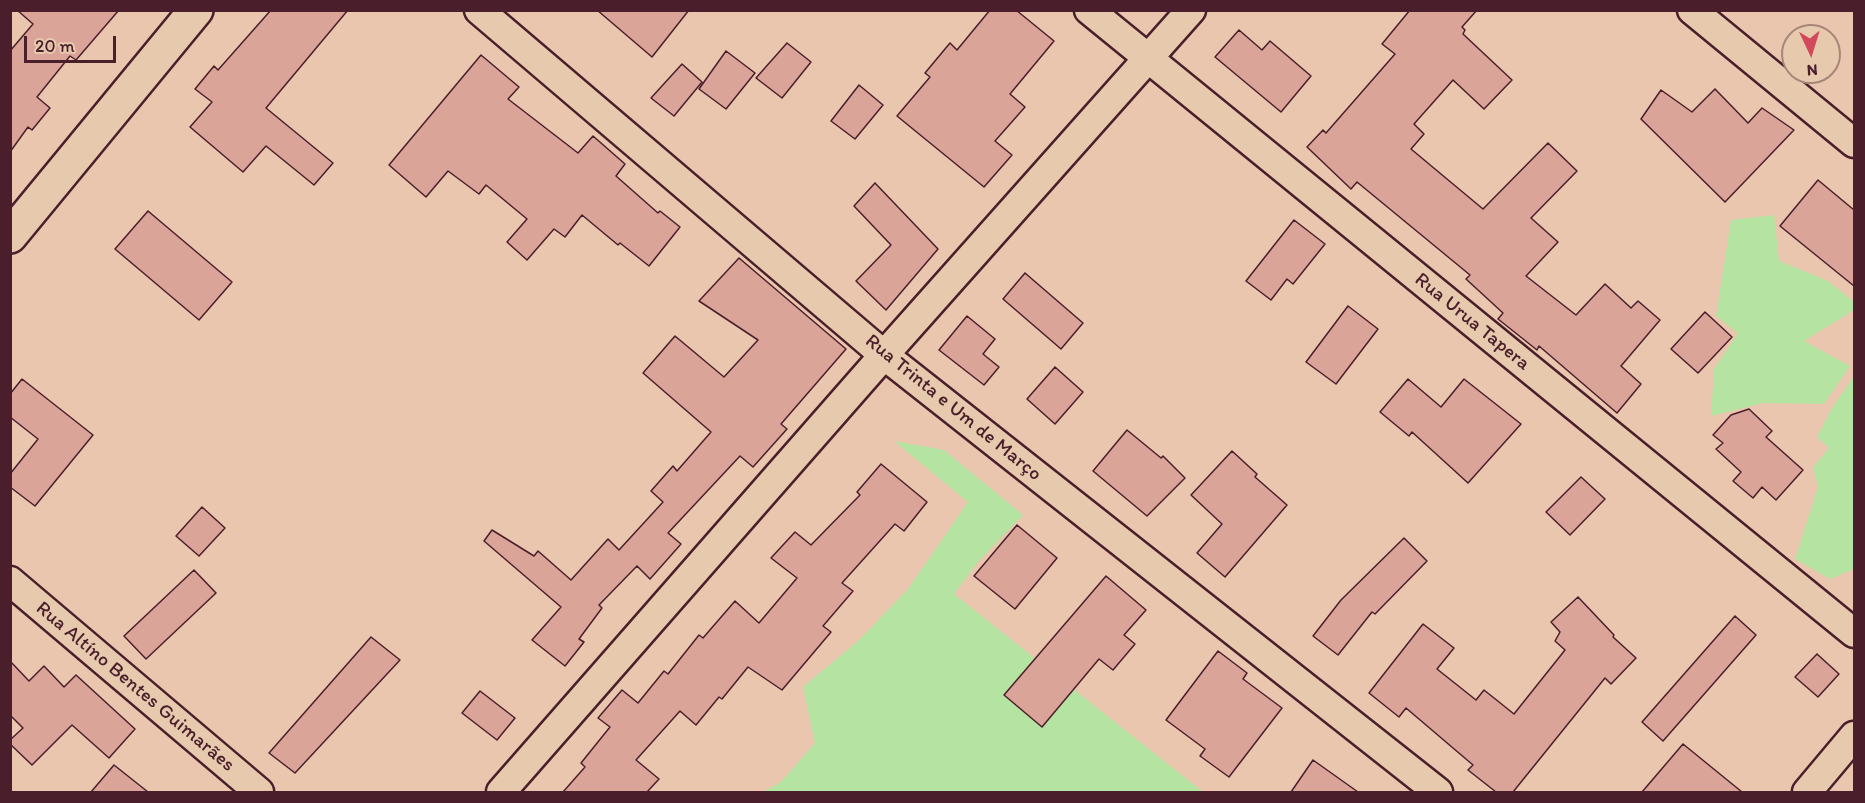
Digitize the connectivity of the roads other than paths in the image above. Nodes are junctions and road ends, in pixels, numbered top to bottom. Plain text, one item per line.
1 (196, 10) edge
2 (479, 10) edge
3 (1089, 10) edge
4 (1191, 10) edge
5 (1692, 10) edge
6 (1149, 60) junction
7 (1854, 143) edge
8 (10, 236) edge
9 (884, 355) junction
10 (10, 581) edge
11 (1854, 633) edge
12 (1854, 736) edge
13 (259, 792) edge
14 (501, 792) edge
15 (1438, 792) edge
16 (1807, 792) edge

1 - 8 main road
2 - 9 street, Rua Trinta e Um de Março
3 - 6 street, Rua Urua Tapera
4 - 6 street
5 - 7 street
6 - 9 street
6 - 11 street, Rua Urua Tapera
9 - 14 street
9 - 15 street, Rua Trinta e Um de Março
10 - 13 street, Rua Altíno Bentes Guimarães
12 - 16 street

